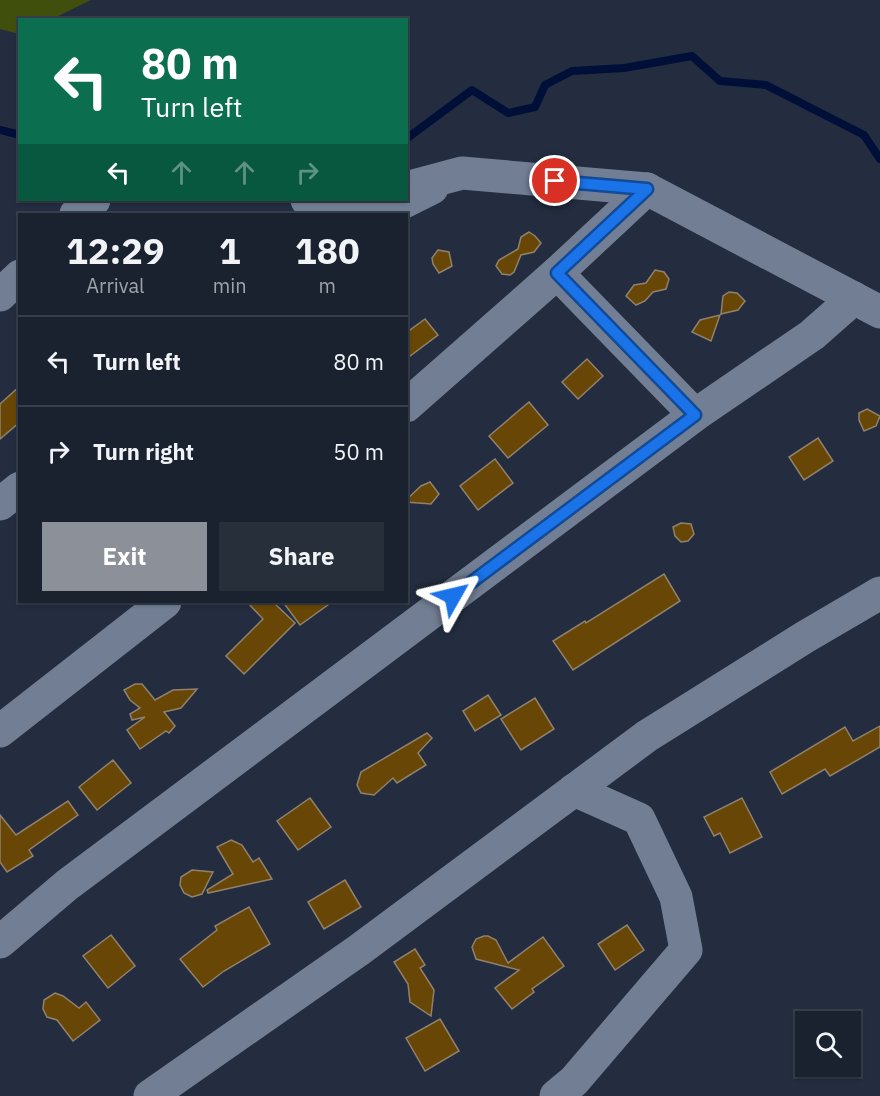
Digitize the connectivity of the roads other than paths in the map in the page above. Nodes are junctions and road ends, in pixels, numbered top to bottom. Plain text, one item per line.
1 (462, 173) junction
2 (408, 187) edge
3 (647, 189) junction
4 (408, 200) edge
5 (93, 201) edge
6 (308, 201) edge
7 (362, 201) edge
8 (406, 201) edge
9 (77, 213) edge
10 (382, 213) edge
11 (557, 273) junction
12 (18, 278) edge
13 (0, 295) edge
14 (867, 305) edge
15 (408, 404) edge
16 (695, 415) junction
17 (18, 490) edge
18 (0, 504) edge
19 (880, 593) edge
20 (164, 603) edge
21 (0, 731) edge
22 (574, 790) junction
23 (0, 942) edge
24 (150, 1096) edge
25 (556, 1096) edge

1 - 2 street
1 - 3 street
1 - 4 street
3 - 11 street
3 - 14 street
5 - 9 street
6 - 7 street
8 - 10 street
11 - 15 street
11 - 16 street
12 - 13 street
14 - 16 street
16 - 23 street
17 - 18 street
19 - 22 street
20 - 21 street
22 - 24 street
22 - 25 street

